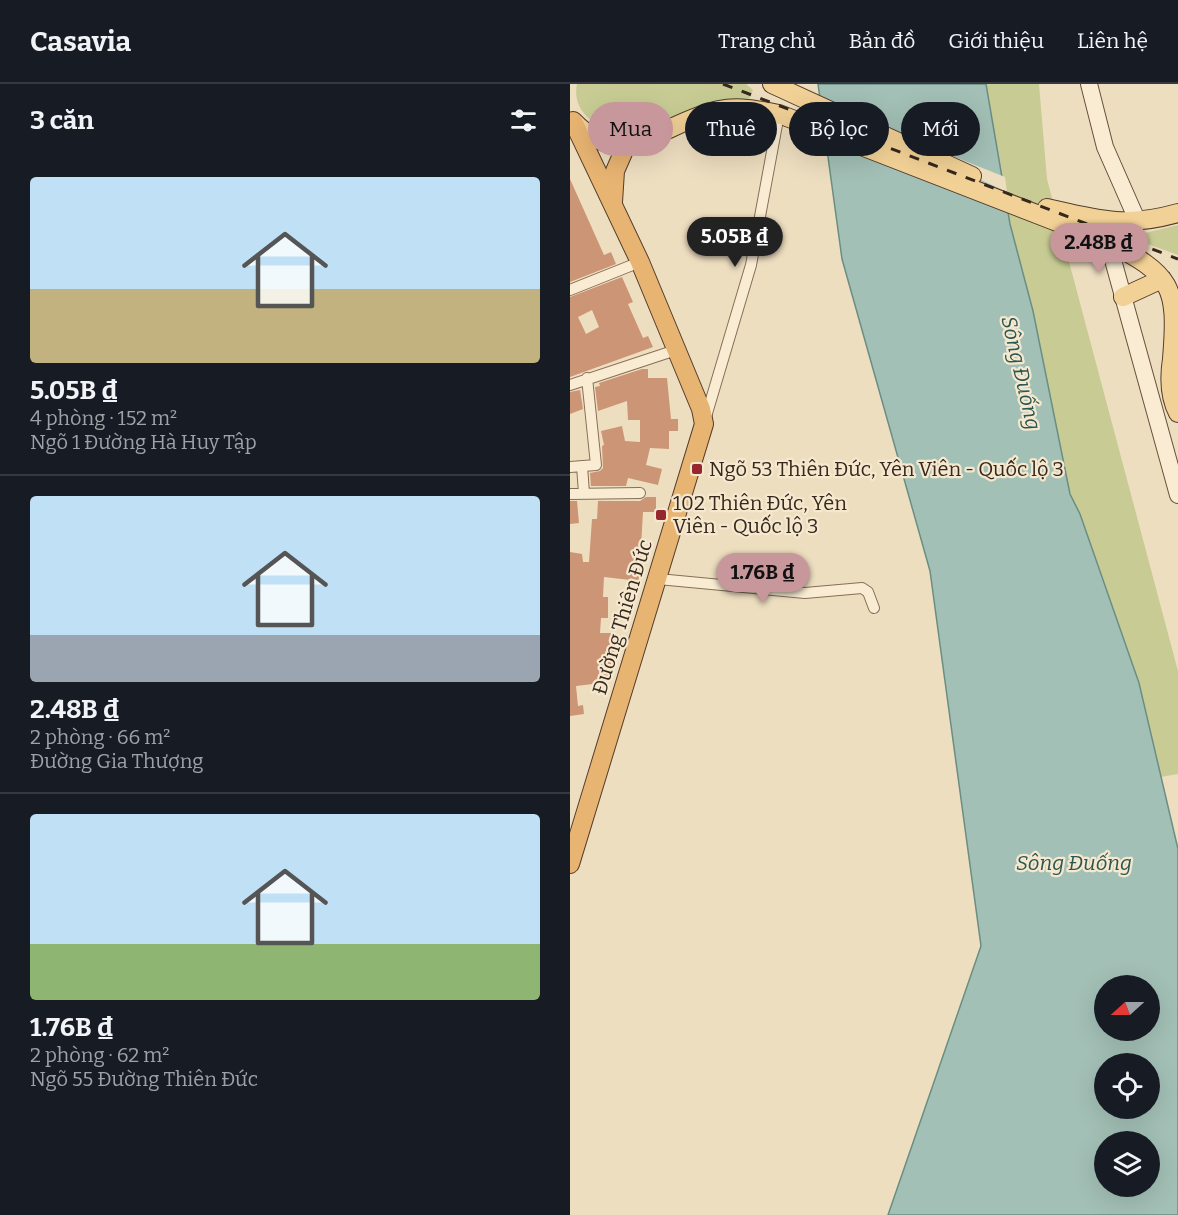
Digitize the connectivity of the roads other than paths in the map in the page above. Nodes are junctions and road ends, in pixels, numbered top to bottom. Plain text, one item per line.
1 (1089, 84) edge
2 (778, 87) edge
3 (779, 114) junction
4 (572, 118) edge
5 (673, 127) edge
6 (588, 137) edge
7 (622, 156) edge
8 (613, 204) junction
9 (1178, 213) edge
10 (1137, 222) junction
11 (1107, 242) junction
12 (640, 262) junction
13 (1162, 279) junction
14 (570, 290) edge
15 (1123, 297) junction
16 (676, 350) junction
17 (587, 378) junction
18 (570, 386) edge
19 (1178, 413) edge
20 (704, 424) junction
21 (582, 466) junction
22 (570, 467) edge
23 (584, 493) junction
24 (640, 493) dead end
25 (570, 494) edge
26 (1178, 495) edge
27 (658, 579) junction
28 (874, 608) dead end
29 (570, 864) edge

1 - 10 main road
2 - 10 main road
3 - 5 main road
3 - 11 main road
3 - 20 street
4 - 6 main road
4 - 8 highway
7 - 8 highway
8 - 12 highway
9 - 10 main road
11 - 13 main road
11 - 15 main road
12 - 14 street
12 - 16 highway
13 - 15 main road
13 - 19 main road
15 - 26 main road
16 - 17 street
16 - 20 highway
17 - 18 street
17 - 21 street
20 - 27 highway, Đường Thiên Đức
21 - 22 street
21 - 23 street
23 - 24 street
23 - 25 street
27 - 28 street
27 - 29 highway, Đường Thiên Đức

